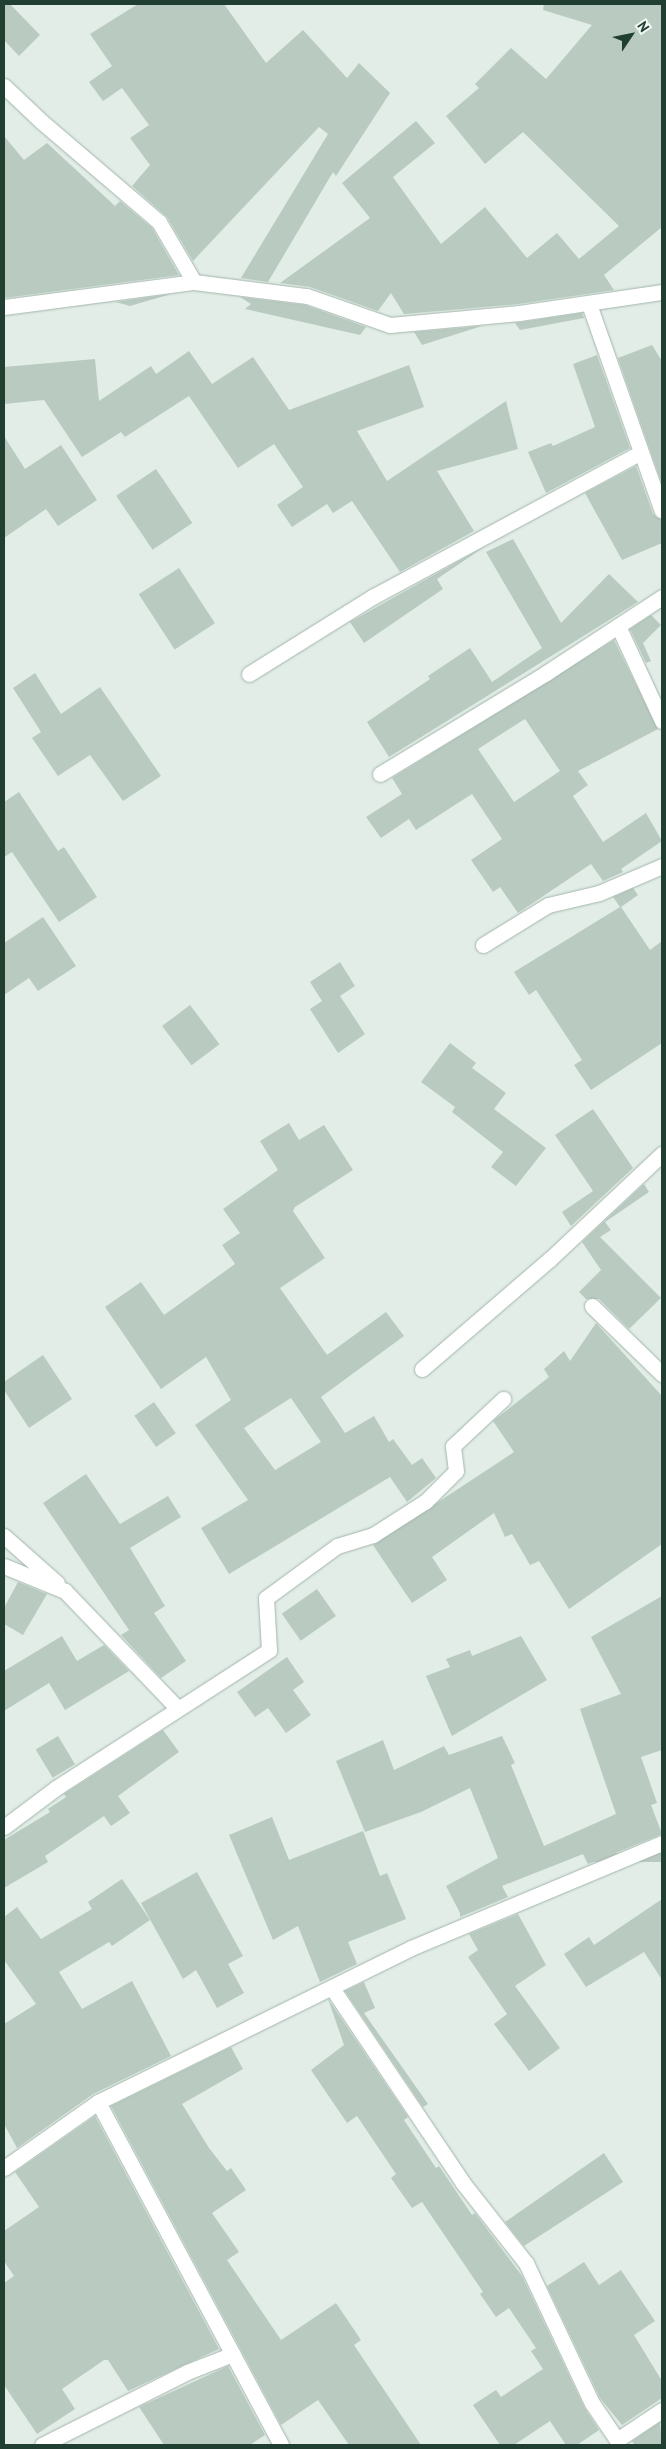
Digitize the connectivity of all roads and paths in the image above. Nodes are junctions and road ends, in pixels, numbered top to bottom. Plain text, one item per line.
1 (4, 86) edge
2 (194, 282) junction
3 (662, 292) edge
4 (589, 304) junction
5 (4, 307) edge
6 (640, 452) junction
7 (662, 511) edge
8 (662, 598) edge
9 (618, 626) junction
10 (249, 674) dead end
11 (662, 721) edge
12 (380, 774) dead end
13 (662, 866) edge
14 (483, 945) dead end
15 (662, 1154) edge
16 (592, 1306) dead end
17 (422, 1369) dead end
18 (662, 1374) edge
19 (503, 1399) dead end
20 (4, 1536) edge
21 (4, 1566) edge
22 (65, 1591) junction
23 (178, 1709) junction
24 (4, 1827) edge
25 (662, 1843) edge
26 (332, 1988) junction
27 (98, 2102) junction
28 (4, 2168) edge
29 (232, 2354) junction
30 (662, 2410) edge
31 (42, 2445) edge
32 (281, 2445) edge

1 - 2 street
2 - 4 street
2 - 5 street
3 - 4 street
4 - 6 street
6 - 7 street
6 - 10 street
8 - 9 street
9 - 11 street
9 - 12 street
13 - 14 street
15 - 17 street
16 - 18 street
19 - 23 street
20 - 22 street
21 - 22 street
22 - 23 street
23 - 24 street
25 - 26 street
26 - 27 street
26 - 30 street
27 - 28 street
27 - 29 street
29 - 31 street
29 - 32 street

